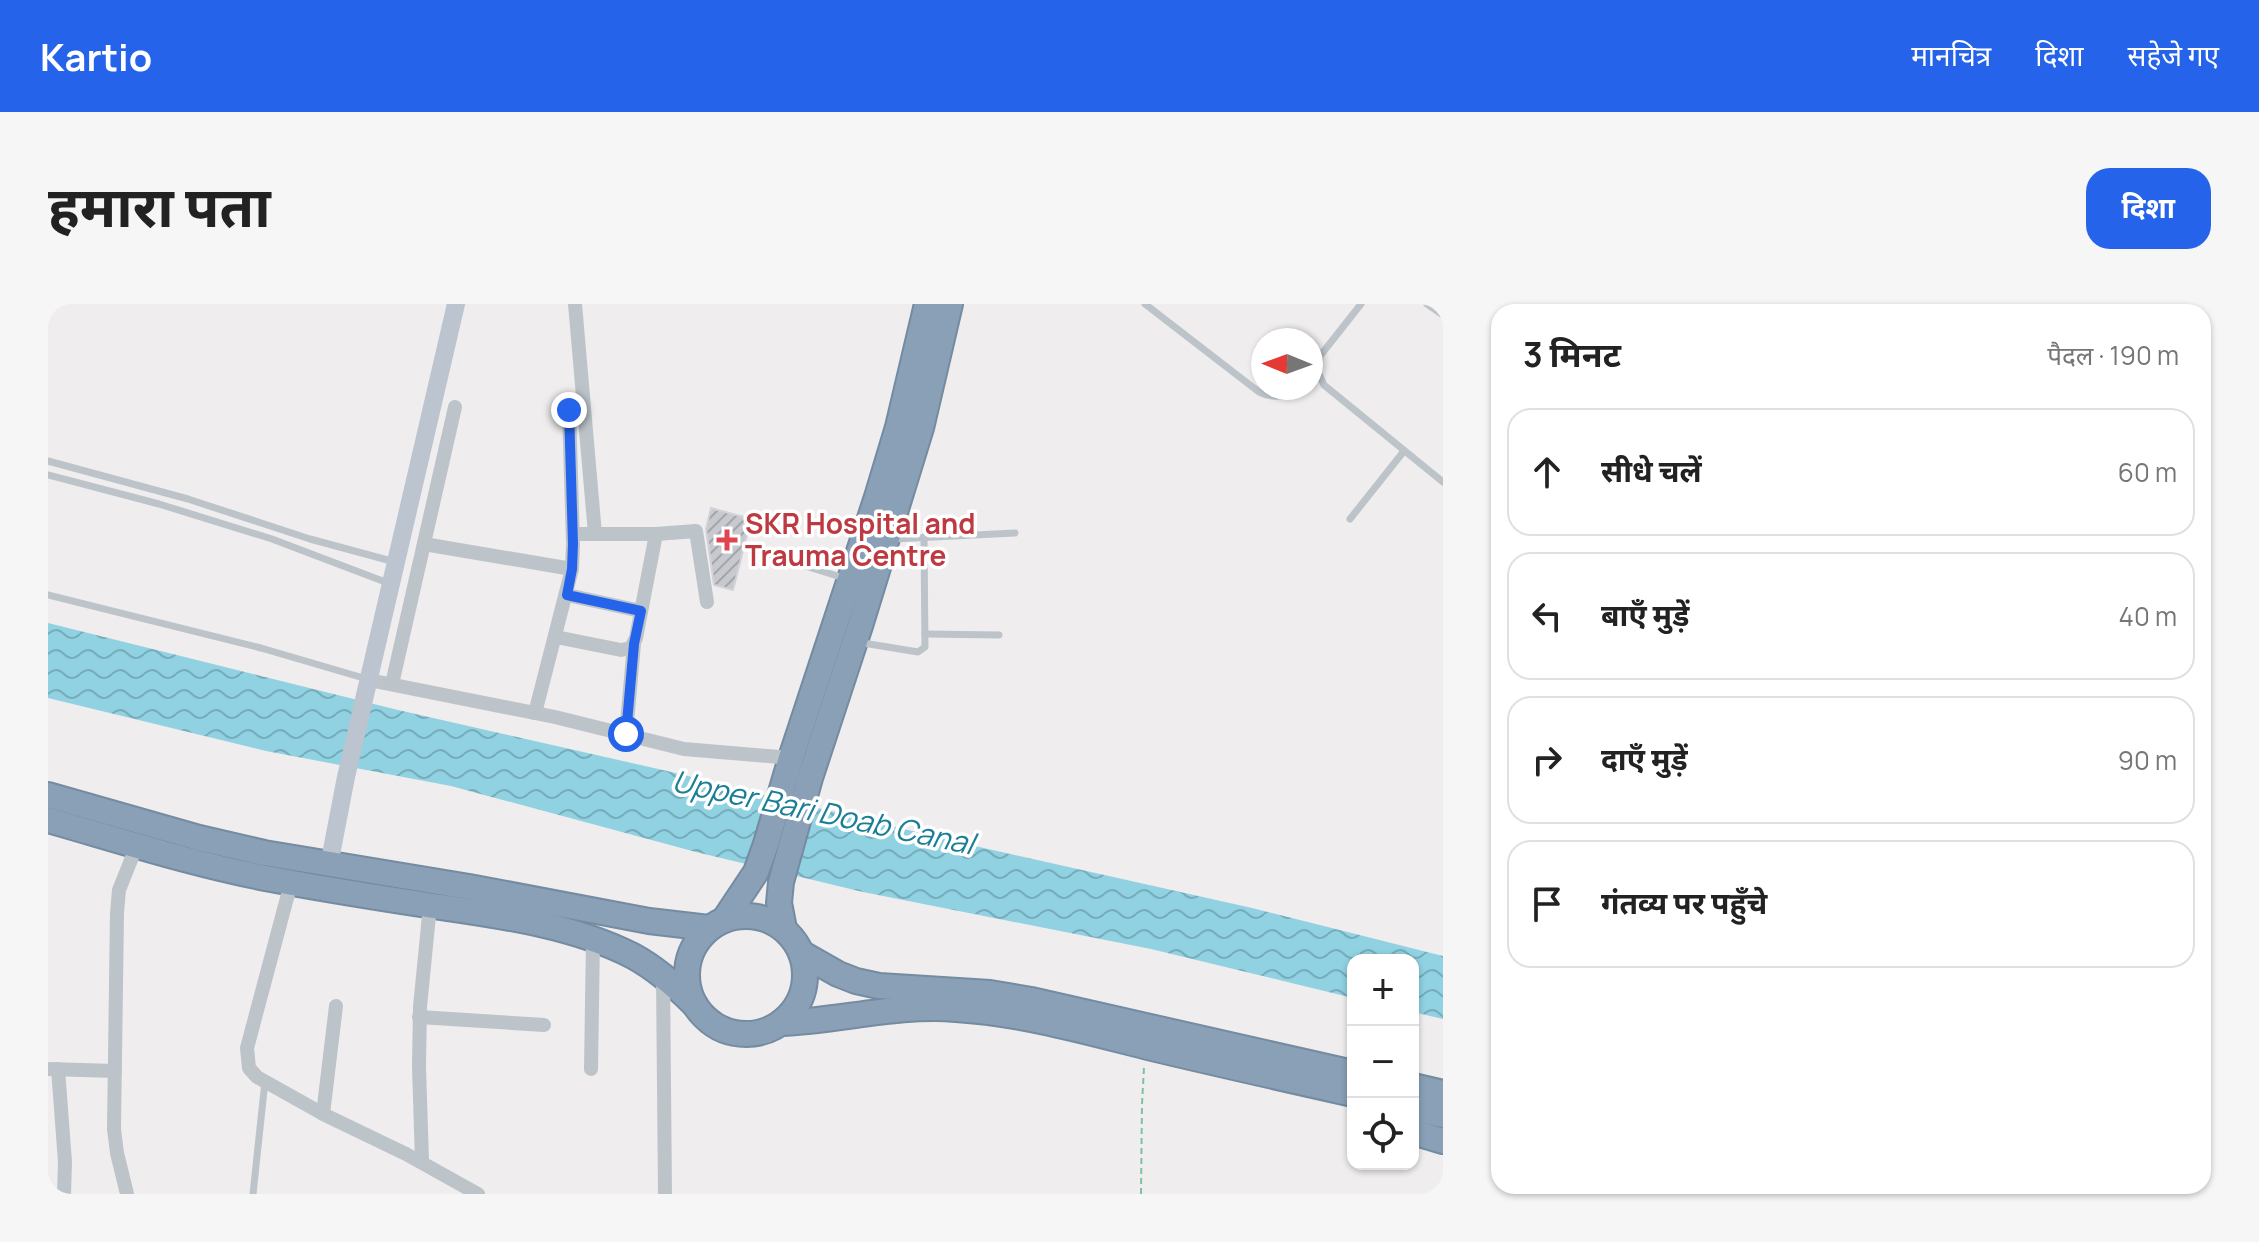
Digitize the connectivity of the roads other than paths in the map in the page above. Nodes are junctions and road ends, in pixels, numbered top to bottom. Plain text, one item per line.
1 (456, 304) edge
2 (575, 304) edge
3 (927, 304) edge
4 (950, 304) edge
5 (1145, 304) edge
6 (1361, 304) edge
7 (1427, 304) edge
8 (1443, 315) edge
9 (1323, 352) edge
10 (1323, 383) edge
11 (1251, 386) edge
12 (455, 407) dead end
13 (569, 410) dead end
14 (1404, 451) junction
15 (48, 461) edge
16 (89, 472) junction
17 (48, 475) edge
18 (1443, 482) edge
19 (85, 485) junction
20 (218, 509) junction
21 (1350, 519) dead end
22 (214, 521) junction
23 (1015, 533) dead end
24 (573, 534) junction
25 (595, 534) junction
26 (656, 534) junction
27 (924, 537) junction
28 (887, 539) junction
29 (424, 544) junction
30 (764, 553) dead end
31 (395, 562) junction
32 (572, 569) junction
33 (849, 579) junction
34 (390, 584) junction
35 (48, 595) edge
36 (567, 595) junction
37 (707, 602) dead end
38 (641, 611) junction
39 (925, 634) junction
40 (999, 635) dead end
41 (556, 637) junction
42 (855, 641) junction
43 (634, 644) junction
44 (392, 684) junction
45 (367, 688) junction
46 (535, 713) junction
47 (626, 734) junction
48 (796, 769) junction
49 (48, 795) edge
50 (48, 820) edge
51 (137, 845) junction
52 (329, 865) junction
53 (291, 883) junction
54 (430, 905) junction
55 (717, 924) junction
56 (784, 929) junction
57 (593, 940) junction
58 (801, 953) junction
59 (663, 976) junction
60 (695, 1005) junction
61 (336, 1006) dead end
62 (419, 1017) junction
63 (781, 1023) junction
64 (544, 1025) dead end
65 (53, 1069) edge
66 (591, 1069) dead end
67 (115, 1071) junction
68 (1347, 1072) edge
69 (265, 1081) junction
70 (1419, 1087) edge
71 (1347, 1093) edge
72 (1443, 1093) edge
73 (1419, 1109) edge
74 (323, 1114) junction
75 (1443, 1115) edge
76 (1419, 1134) edge
77 (1443, 1141) edge
78 (422, 1162) junction
79 (64, 1190) edge
80 (49, 1194) edge
81 (127, 1194) edge
82 (253, 1194) edge
83 (478, 1194) edge
84 (665, 1194) edge

1 - 31 street
2 - 25 street
3 - 33 highway
4 - 28 highway
5 - 11 lane
6 - 9 lane
7 - 8 lane
10 - 14 lane
12 - 29 street
13 - 24 street
14 - 18 lane
14 - 21 lane
15 - 16 lane
16 - 19 lane
16 - 20 lane
17 - 19 lane
19 - 22 lane
20 - 22 lane
20 - 31 lane
22 - 34 lane
23 - 27 lane
24 - 25 street
24 - 32 street
25 - 26 street
26 - 37 street
26 - 38 street
27 - 28 lane
27 - 39 lane
28 - 42 highway
29 - 32 street
29 - 44 street
30 - 33 lane
31 - 34 street
32 - 36 street
33 - 48 highway
34 - 45 street
35 - 45 lane
36 - 38 street
36 - 41 street
38 - 43 street
39 - 40 lane
39 - 42 lane
41 - 43 street
41 - 46 street
42 - 48 highway
43 - 47 street
44 - 45 street
44 - 46 street
45 - 52 street
46 - 47 street
47 - 48 street
48 - 55 highway
48 - 56 highway
49 - 52 highway
50 - 51 highway
51 - 53 highway
51 - 67 street
52 - 55 highway
53 - 54 highway
53 - 69 street
54 - 57 highway
54 - 62 street
55 - 56 highway
55 - 60 highway
56 - 58 highway
57 - 59 highway
57 - 66 street
58 - 63 highway
58 - 68 highway
59 - 60 highway
59 - 84 street
60 - 63 highway
61 - 74 street
62 - 64 street
62 - 78 street
63 - 71 highway
65 - 67 street
65 - 79 street
67 - 81 street
69 - 74 street
69 - 82 lane
70 - 72 highway
73 - 75 highway
74 - 78 street
76 - 77 highway
78 - 83 street
79 - 80 street

